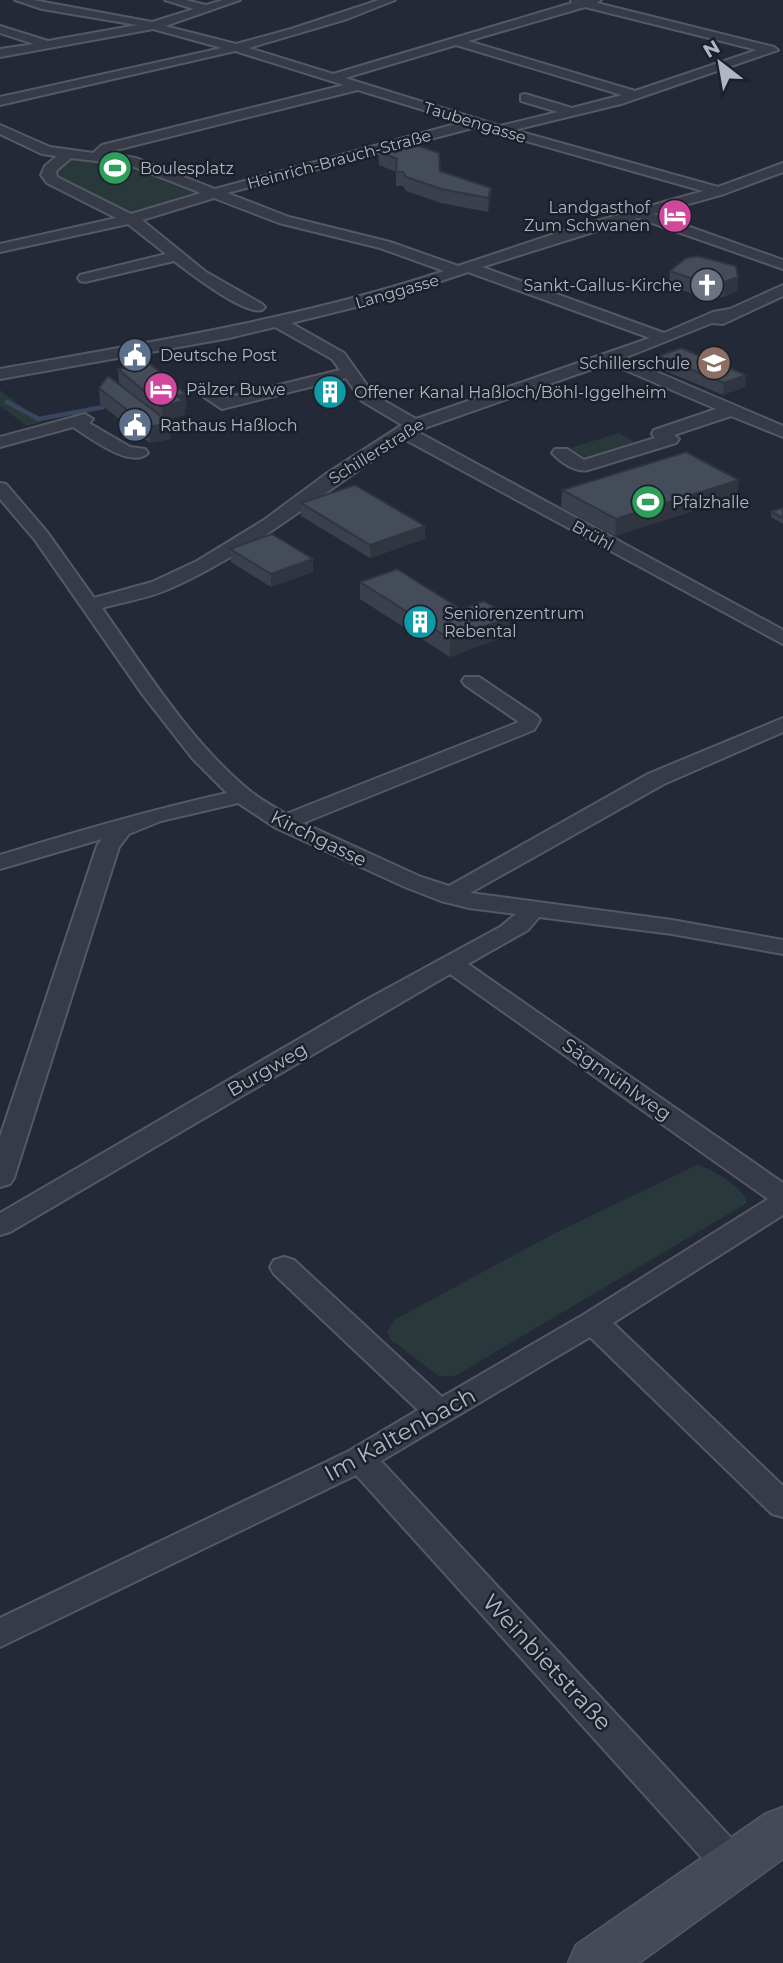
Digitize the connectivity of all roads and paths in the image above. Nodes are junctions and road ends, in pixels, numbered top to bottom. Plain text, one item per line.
1 (21, 0) edge
2 (171, 0) edge
3 (234, 0) edge
4 (389, 0) edge
5 (584, 1) edge
6 (209, 9) junction
7 (152, 26) junction
8 (0, 29) edge
9 (455, 41) junction
10 (48, 45) junction
11 (233, 47) junction
12 (776, 51) edge
13 (0, 53) edge
14 (332, 78) junction
15 (358, 86) junction
16 (635, 95) junction
17 (525, 98) dead end
18 (0, 101) edge
19 (572, 113) junction
20 (475, 122) junction
21 (0, 129) edge
22 (501, 130) junction
23 (68, 154) junction
24 (96, 156) junction
25 (783, 167) edge
26 (719, 191) junction
27 (213, 193) junction
28 (640, 214) junction
29 (130, 219) junction
30 (0, 248) edge
31 (176, 256) junction
32 (783, 265) edge
33 (68, 268) dead end
34 (465, 270) junction
35 (85, 278) junction
36 (101, 290) dead end
37 (781, 292) edge
38 (257, 307) dead end
39 (278, 322) junction
40 (664, 338) junction
41 (609, 357) junction
42 (350, 372) junction
43 (0, 374) edge
44 (212, 397) dead end
45 (734, 409) junction
46 (409, 428) junction
47 (783, 432) edge
48 (0, 442) edge
49 (139, 453) dead end
50 (561, 453) dead end
51 (0, 488) edge
52 (88, 606) junction
53 (783, 638) edge
54 (472, 681) dead end
55 (783, 724) edge
56 (243, 796) junction
57 (284, 823) junction
58 (121, 829) junction
59 (0, 862) edge
60 (449, 896) junction
61 (531, 911) junction
62 (783, 947) edge
63 (450, 963) junction
64 (0, 1178) edge
65 (783, 1196) edge
66 (783, 1202) edge
67 (0, 1225) edge
68 (284, 1267) dead end
69 (593, 1322) junction
70 (440, 1413) junction
71 (360, 1459) junction
72 (783, 1505) edge
73 (0, 1633) edge
74 (783, 1830) edge
75 (733, 1866) junction
76 (595, 1963) edge

1 - 7 street, Taubengasse
2 - 6 street
3 - 6 street
4 - 11 street
5 - 9 street
5 - 12 street
6 - 7 street
7 - 10 street
7 - 11 street, Taubengasse
8 - 10 street
9 - 14 street
9 - 16 street
10 - 13 street
11 - 14 street, Taubengasse
11 - 18 street
12 - 16 street
14 - 15 street, Taubengasse
15 - 20 street, Taubengasse
15 - 24 street
16 - 19 street
17 - 19 street
19 - 22 street
20 - 22 street, Taubengasse
20 - 27 street, Heinrich-Brauch-Straße
21 - 23 street
22 - 26 street, Taubengasse
23 - 24 street
23 - 29 street
24 - 27 street
25 - 26 street, Langgasse
26 - 28 street, Langgasse
27 - 29 street, Heinrich-Brauch-Straße
27 - 34 street
28 - 32 street
28 - 34 street, Langgasse
29 - 30 street, Heinrich-Brauch-Straße
29 - 31 street
31 - 35 street
31 - 38 street
33 - 35 street
34 - 39 street, Langgasse
34 - 40 street
35 - 36 street
37 - 40 street, Schillerstraße
39 - 42 street, Brühl
39 - 43 street, Langgasse
40 - 41 street, Schillerstraße
41 - 45 street
41 - 46 street, Schillerstraße
42 - 44 street
42 - 46 street, Brühl
45 - 47 street
45 - 50 street
46 - 52 street, Schillerstraße
46 - 53 street, Brühl
48 - 49 street
51 - 52 street, Kirchgasse
52 - 56 street, Kirchgasse
54 - 57 street
55 - 60 street
56 - 57 street, Kirchgasse
56 - 58 street
57 - 60 street, Kirchgasse
58 - 59 street
58 - 64 street
60 - 61 street, Kirchgasse
61 - 62 street, Kirchgasse
61 - 63 street, Burgweg
63 - 65 street, Sägmühlweg
63 - 67 street, Burgweg
66 - 69 street, Im Kaltenbach
68 - 70 street
69 - 70 street, Im Kaltenbach
69 - 72 street
70 - 71 street, Im Kaltenbach
71 - 73 street, Im Kaltenbach
71 - 75 street, Weinbietstraße
74 - 75 main road
75 - 76 main road

